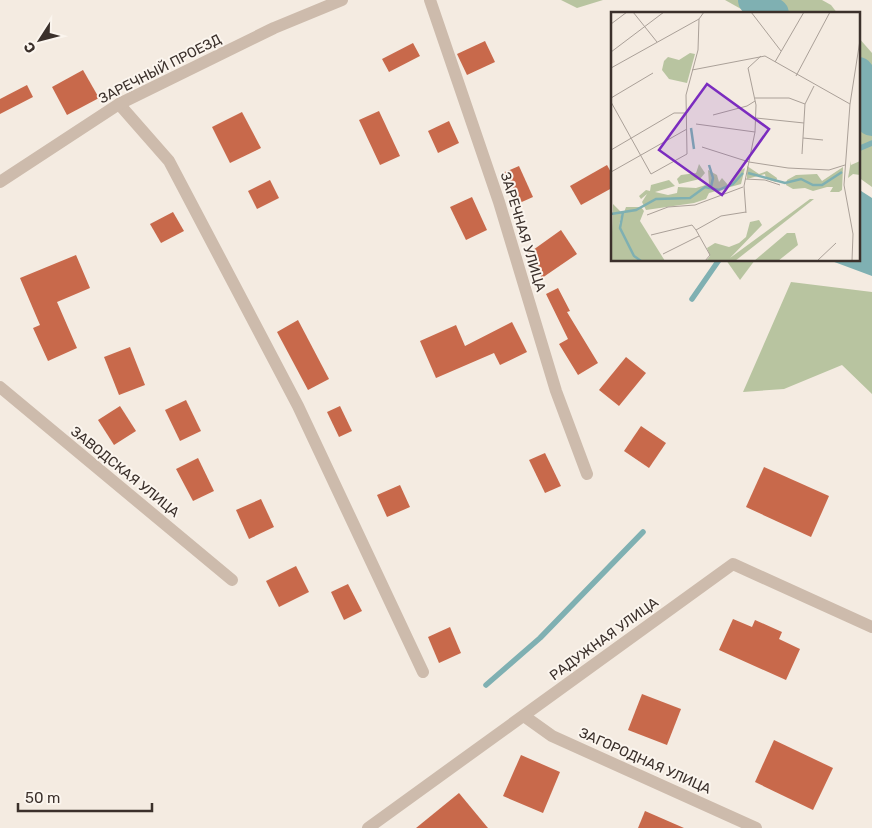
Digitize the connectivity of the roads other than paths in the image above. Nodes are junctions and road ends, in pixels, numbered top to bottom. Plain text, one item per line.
1 (342, 0) edge
2 (430, 0) edge
3 (119, 104) junction
4 (0, 182) edge
5 (0, 387) edge
6 (587, 474) dead end
7 (232, 580) dead end
8 (872, 627) edge
9 (423, 672) dead end
10 (524, 716) junction
11 (381, 824) edge
12 (368, 828) edge
13 (756, 828) edge

1 - 3 street, ЗАРЕЧНЫЙ ПРОЕЗД
2 - 6 street, ЗАРЕЧНАЯ УЛИЦА
3 - 4 street, ЗАРЕЧНЫЙ ПРОЕЗД
3 - 9 street
5 - 7 street, ЗАВОДСКАЯ УЛИЦА
8 - 10 street, РАДУЖНАЯ УЛИЦА
10 - 11 street, РАДУЖНАЯ УЛИЦА
10 - 13 street, ЗАГОРОДНАЯ УЛИЦА
11 - 12 street, РАДУЖНАЯ УЛИЦА

